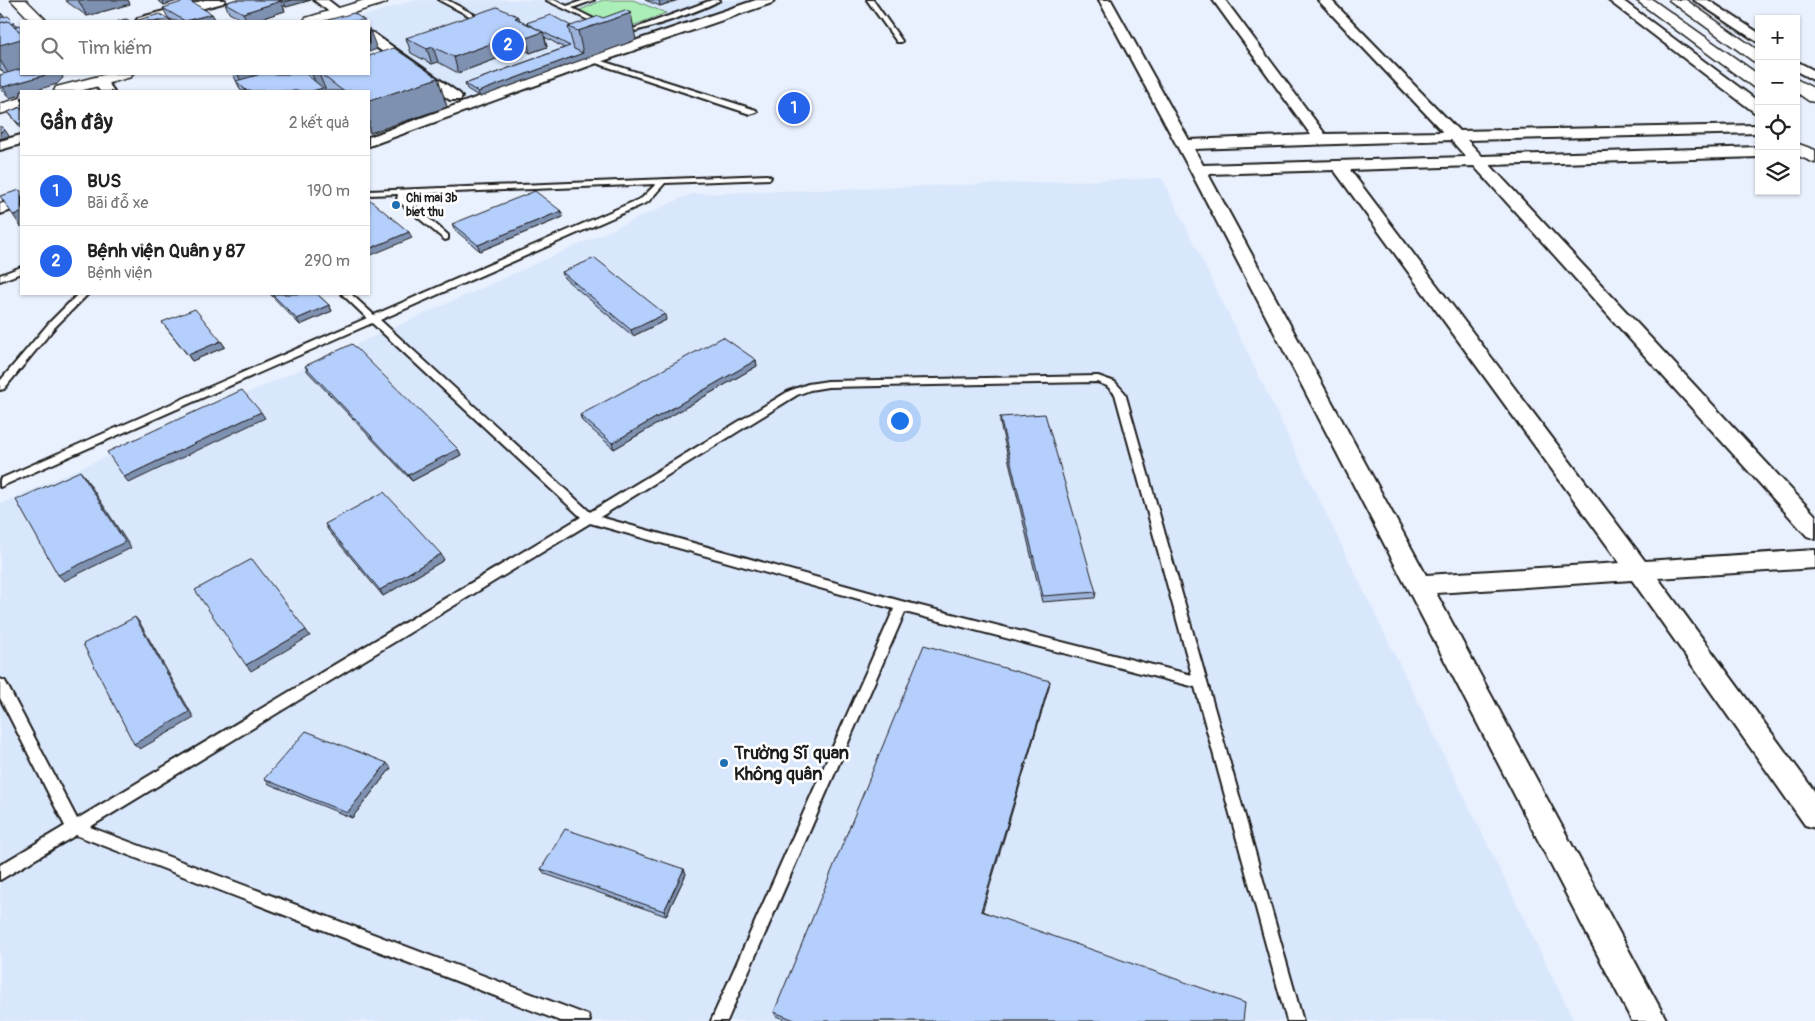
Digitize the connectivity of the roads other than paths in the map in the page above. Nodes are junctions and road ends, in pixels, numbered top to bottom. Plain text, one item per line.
1 (18, 0) edge
2 (218, 0) edge
3 (320, 0) edge
4 (381, 0) edge
5 (442, 0) edge
6 (549, 0) edge
7 (591, 0) edge
8 (718, 0) edge
9 (768, 0) edge
10 (870, 0) edge
11 (1105, 0) edge
12 (1219, 0) edge
13 (1324, 0) edge
14 (1614, 0) edge
15 (1643, 0) edge
16 (1676, 0) edge
17 (1700, 0) edge
18 (568, 8) junction
19 (344, 17) edge
20 (38, 20) edge
21 (146, 20) edge
22 (319, 20) edge
23 (488, 24) edge
24 (1755, 36) edge
25 (370, 37) edge
26 (899, 41) dead end
27 (1755, 55) edge
28 (592, 60) junction
29 (414, 68) junction
30 (1800, 68) edge
31 (396, 74) edge
32 (122, 75) edge
33 (1815, 78) edge
34 (1755, 80) edge
35 (99, 82) edge
36 (1800, 87) edge
37 (66, 90) edge
38 (455, 97) dead end
39 (1815, 97) edge
40 (20, 103) edge
41 (1815, 103) edge
42 (1800, 104) edge
43 (1755, 106) edge
44 (0, 109) edge
45 (753, 112) dead end
46 (1755, 128) edge
47 (1455, 136) junction
48 (20, 139) edge
49 (1320, 139) junction
50 (370, 142) edge
51 (1184, 144) junction
52 (0, 146) edge
53 (1755, 152) edge
54 (1479, 162) junction
55 (1339, 166) junction
56 (1198, 170) junction
57 (767, 178) dead end
58 (663, 181) junction
59 (403, 192) junction
60 (370, 193) edge
61 (20, 202) edge
62 (0, 209) edge
63 (445, 237) dead end
64 (20, 270) edge
65 (0, 278) edge
66 (82, 295) edge
67 (347, 295) edge
68 (372, 319) junction
69 (0, 387) edge
70 (0, 483) edge
71 (590, 518) junction
72 (1815, 530) edge
73 (1815, 559) edge
74 (1639, 571) junction
75 (1418, 585) junction
76 (901, 606) junction
77 (1200, 683) junction
78 (0, 685) edge
79 (1815, 815) edge
80 (74, 828) junction
81 (0, 872) edge
82 (582, 1021) edge
83 (719, 1021) edge
84 (1295, 1021) edge
85 (1650, 1021) edge

1 - 20 street
2 - 21 street
3 - 19 street
4 - 19 street
5 - 23 lane
6 - 18 lane
7 - 18 lane
8 - 18 lane
9 - 28 street
10 - 26 lane
11 - 51 street
12 - 49 street
13 - 47 street
14 - 43 street
15 - 34 street
16 - 27 street
17 - 24 street
19 - 22 street
25 - 29 street
28 - 45 lane
28 - 50 street
29 - 31 street
29 - 38 street
30 - 33 street
32 - 35 street
35 - 37 street
36 - 39 street
40 - 44 street
41 - 42 street
46 - 47 street
47 - 49 street
47 - 54 street
48 - 52 street
49 - 51 street
51 - 56 street
53 - 54 street
54 - 55 street
54 - 72 street
55 - 56 street
55 - 74 street
56 - 75 street
57 - 58 lane
58 - 59 lane
58 - 68 lane
59 - 60 lane
59 - 63 lane
61 - 62 street
64 - 65 lane
66 - 69 lane
67 - 68 lane
68 - 70 lane
68 - 71 lane
71 - 76 lane
71 - 77 lane
71 - 80 lane
73 - 74 street
74 - 75 street
74 - 79 street
75 - 85 street
76 - 77 lane
76 - 83 lane
77 - 84 lane
78 - 80 lane
80 - 81 lane
80 - 82 lane

